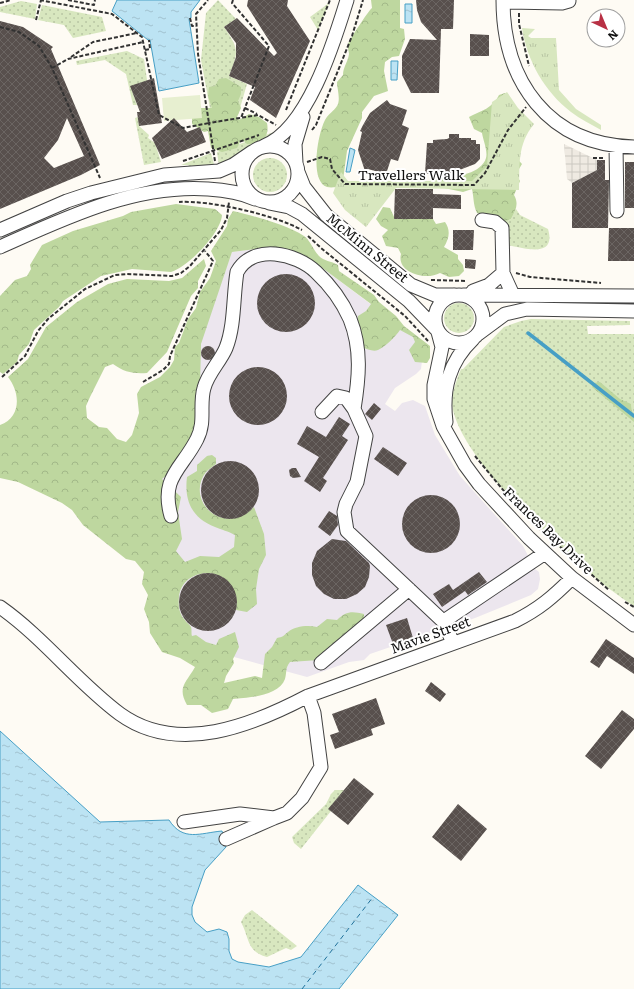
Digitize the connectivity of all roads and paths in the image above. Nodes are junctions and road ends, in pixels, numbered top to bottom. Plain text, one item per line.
1 (11, 0) edge
2 (41, 0) edge
3 (68, 0) edge
4 (95, 0) edge
5 (208, 0) edge
6 (233, 0) edge
7 (330, 0) edge
8 (347, 0) edge
9 (363, 0) edge
10 (503, 1) edge
11 (569, 1) edge
12 (0, 3) edge
13 (519, 8) dead end
14 (190, 18) dead end
15 (36, 20) dead end
16 (197, 26) junction
17 (0, 27) edge
18 (137, 33) junction
19 (149, 40) dead end
20 (143, 42) junction
21 (145, 50) junction
22 (68, 59) junction
23 (52, 68) junction
24 (530, 70) dead end
25 (315, 87) junction
26 (532, 98) junction
27 (245, 108) junction
28 (284, 114) dead end
29 (258, 115) junction
30 (240, 118) junction
31 (209, 124) junction
32 (272, 130) dead end
33 (265, 132) dead end
34 (309, 134) dead end
35 (616, 146) junction
36 (634, 147) edge
37 (256, 150) junction
38 (214, 151) junction
39 (179, 162) dead end
40 (303, 166) junction
41 (216, 171) junction
42 (100, 180) dead end
43 (225, 190) junction
44 (255, 199) junction
45 (173, 202) dead end
46 (269, 203) junction
47 (223, 207) junction
48 (617, 211) dead end
49 (482, 220) dead end
50 (0, 230) edge
51 (0, 247) edge
52 (205, 251) junction
53 (503, 273) junction
54 (430, 280) dead end
55 (472, 281) dead end
56 (602, 283) dead end
57 (460, 295) junction
58 (513, 295) junction
59 (634, 296) edge
60 (634, 311) edge
61 (438, 331) junction
62 (476, 335) junction
63 (431, 346) dead end
64 (2, 377) dead end
65 (143, 382) dead end
66 (354, 409) junction
67 (322, 412) dead end
68 (453, 446) junction
69 (473, 454) dead end
70 (516, 506) dead end
71 (171, 516) dead end
72 (532, 522) dead end
73 (545, 553) junction
74 (572, 578) junction
75 (409, 589) junction
76 (610, 590) dead end
77 (622, 600) dead end
78 (0, 607) edge
79 (634, 607) edge
80 (444, 622) junction
81 (634, 625) edge
82 (452, 642) junction
83 (321, 663) dead end
84 (308, 696) junction
85 (274, 818) junction
86 (184, 822) dead end
87 (226, 839) dead end

1 - 12 path
2 - 15 path
2 - 18 path
3 - 4 path
5 - 16 path
6 - 27 path
7 - 28 path
8 - 25 street
9 - 34 path
10 - 11 street
10 - 26 street
13 - 24 path
14 - 16 path
16 - 31 path
17 - 23 path
18 - 20 path
18 - 22 path
19 - 21 path
20 - 21 path
20 - 22 path
21 - 31 path
22 - 23 path
23 - 42 path
25 - 37 street
25 - 40 street
26 - 35 street
26 - 40 path, Travellers Walk
27 - 29 path
27 - 30 path
29 - 30 path
29 - 32 path
30 - 31 path
31 - 38 path
33 - 38 path
35 - 36 street
35 - 48 street
37 - 40 street
37 - 41 street
37 - 44 street
38 - 39 path
38 - 41 path
40 - 46 street
40 - 57 street, McMinn Street
41 - 50 street
43 - 44 street
43 - 47 path
43 - 51 street
43 - 52 path
44 - 46 street
45 - 47 path
46 - 61 street, McMinn Street
47 - 63 path
49 - 53 street
52 - 64 path
52 - 65 path
53 - 56 path
53 - 57 street
53 - 58 street
54 - 55 path
57 - 58 street, McMinn Street
57 - 61 street
57 - 62 street
58 - 59 street, McMinn Street
60 - 62 street
61 - 62 street
61 - 68 street, Frances Bay Drive
62 - 68 street, Frances Bay Drive
66 - 67 street
66 - 71 street
66 - 75 street
68 - 73 street, Frances Bay Drive
69 - 70 path
72 - 76 path
73 - 74 street, Frances Bay Drive
73 - 80 street
74 - 81 street, Frances Bay Drive
74 - 82 street, Mavie Street
75 - 80 street
75 - 83 street
77 - 79 path
78 - 84 street, Mavie Street
80 - 82 street
82 - 84 street, Mavie Street
84 - 85 street
85 - 86 street
85 - 87 street

